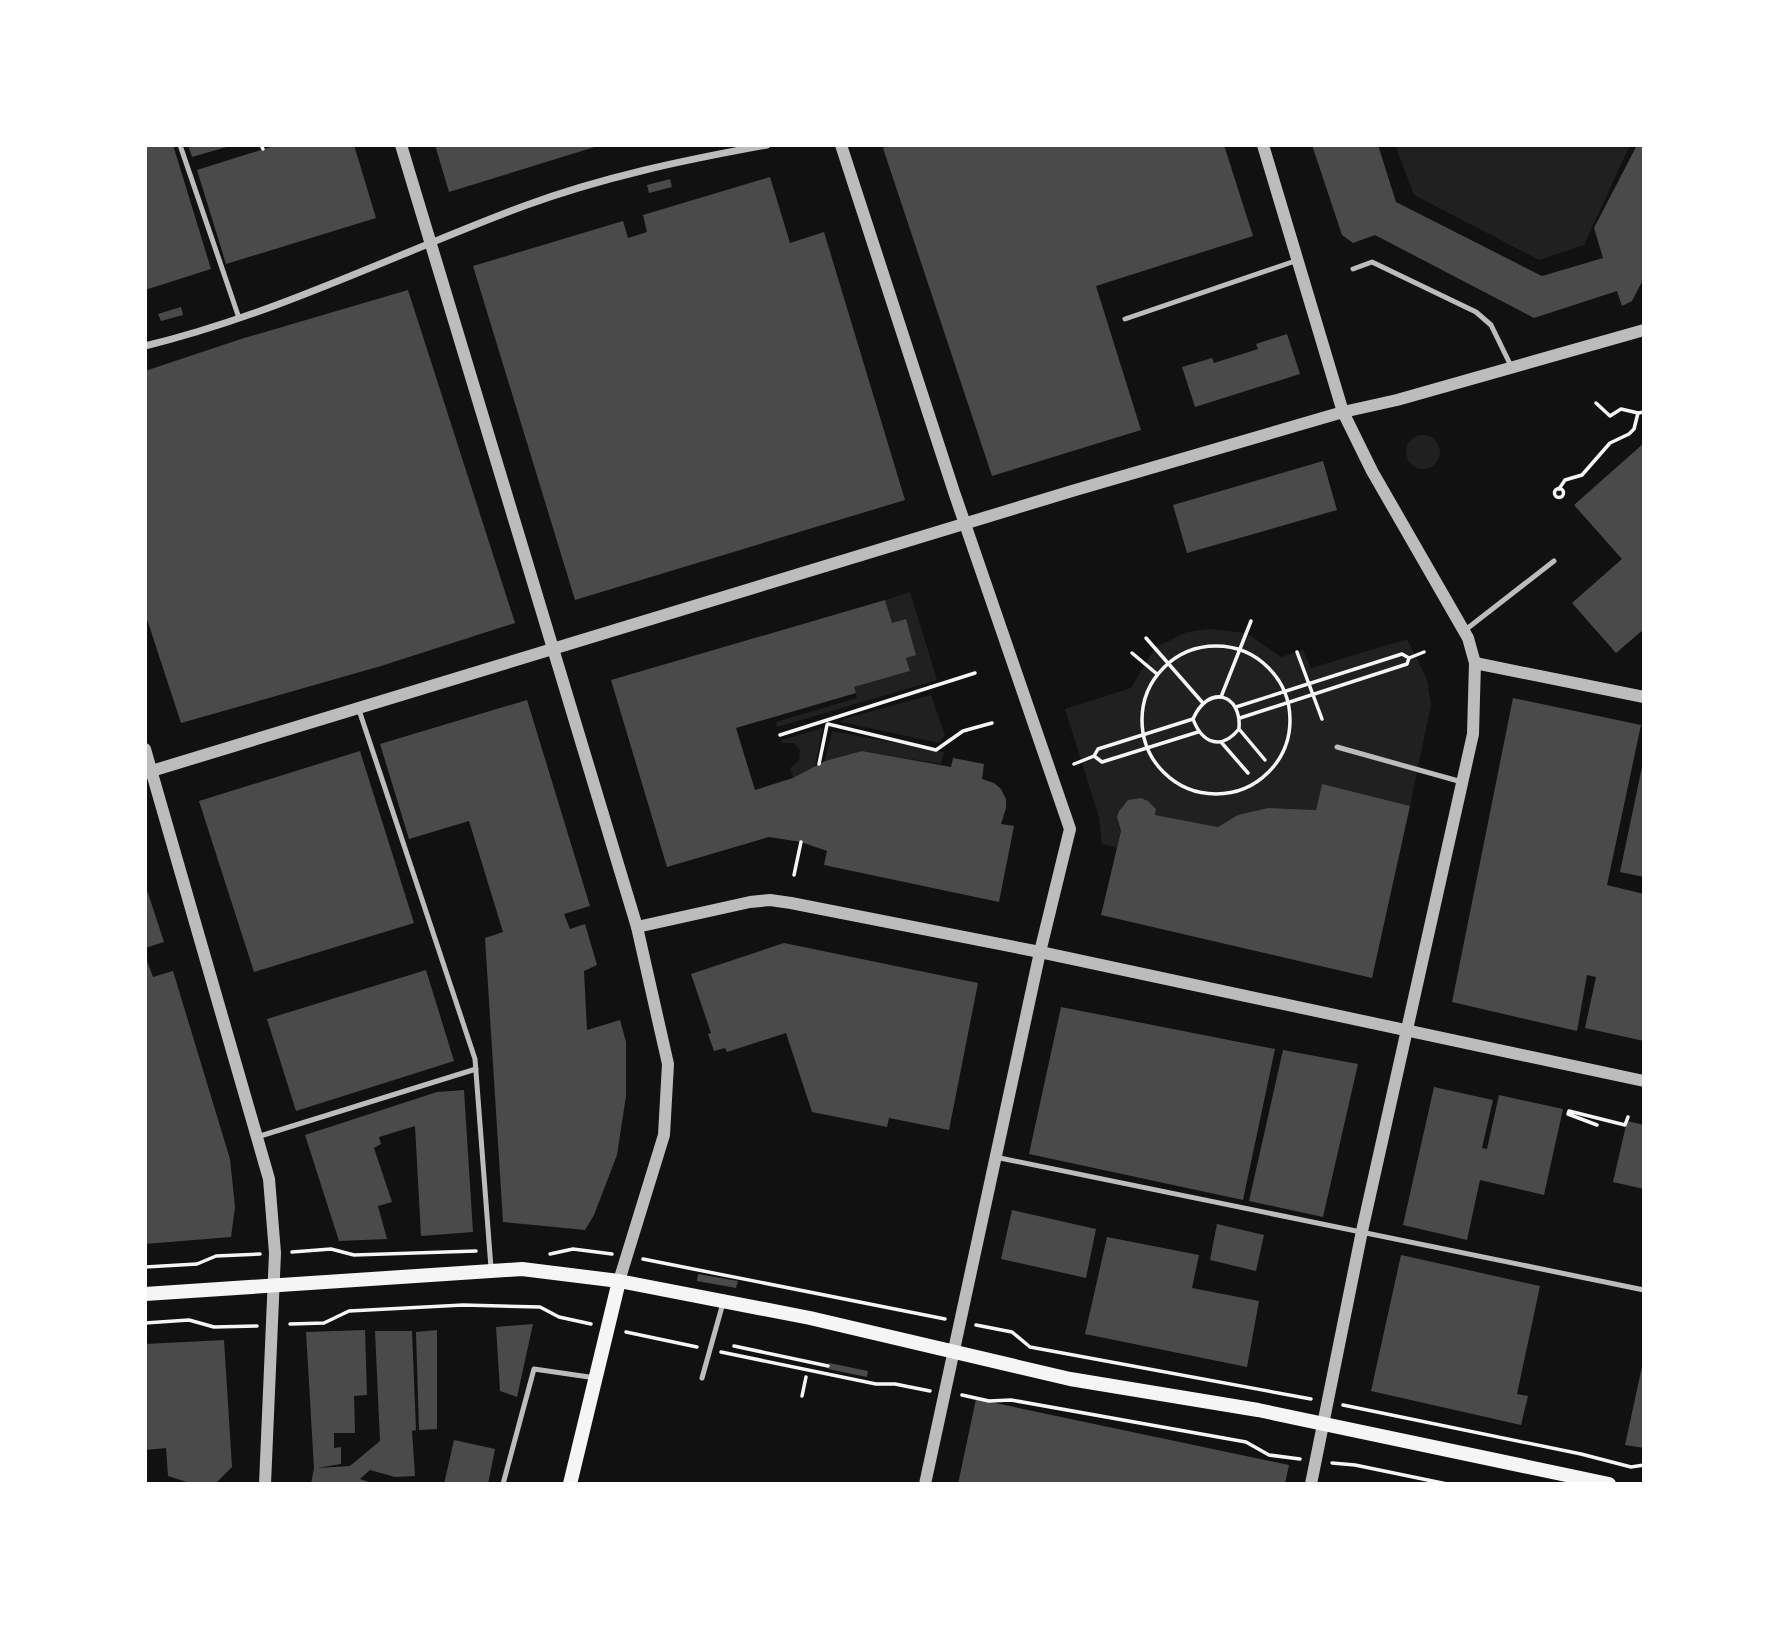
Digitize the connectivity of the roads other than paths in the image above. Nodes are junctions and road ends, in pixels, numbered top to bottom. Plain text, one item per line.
1 (180, 145) edge
2 (401, 145) edge
3 (766, 145) edge
4 (841, 145) edge
5 (1262, 145) edge
6 (430, 243) junction
7 (1298, 260) junction
8 (1353, 269) dead end
9 (239, 318) junction
10 (1125, 319) dead end
11 (1644, 330) edge
12 (145, 346) edge
13 (1512, 368) junction
14 (1343, 412) junction
15 (965, 523) junction
16 (1554, 561) dead end
17 (1464, 631) junction
18 (554, 649) junction
19 (1475, 663) junction
20 (1644, 697) edge
21 (358, 708) junction
22 (1337, 747) dead end
23 (145, 749) edge
24 (148, 772) edge
25 (1462, 782) junction
26 (638, 927) junction
27 (1040, 952) junction
28 (1406, 1029) junction
29 (476, 1069) junction
30 (1644, 1081) edge
31 (257, 1137) junction
32 (995, 1157) junction
33 (1362, 1231) junction
34 (492, 1271) junction
35 (619, 1281) junction
36 (275, 1286) junction
37 (1644, 1290) edge
38 (145, 1294) edge
39 (723, 1301) junction
40 (955, 1352) junction
41 (596, 1378) junction
42 (702, 1378) dead end
43 (1323, 1423) junction
44 (265, 1484) edge
45 (503, 1484) edge
46 (570, 1484) edge
47 (925, 1484) edge
48 (1311, 1484) edge
49 (1609, 1484) edge

1 - 9 lane
2 - 6 street
3 - 6 street
4 - 15 street
5 - 7 street
6 - 9 street
6 - 18 street
7 - 10 lane
7 - 14 street
8 - 13 lane
9 - 12 street
11 - 13 street
13 - 14 street
14 - 15 street
14 - 17 street
15 - 18 street
15 - 27 street
16 - 17 lane
17 - 19 street
18 - 21 street
18 - 26 street
19 - 20 street
19 - 25 street
21 - 24 street
21 - 29 lane
22 - 25 lane
23 - 24 street
24 - 31 street
25 - 28 street
26 - 27 street
26 - 35 street
27 - 28 street
27 - 32 street
28 - 30 street
28 - 33 street
29 - 31 lane
29 - 34 lane
31 - 36 street
32 - 33 lane
32 - 40 street
33 - 37 lane
33 - 43 street
34 - 35 main road
34 - 36 main road
35 - 39 main road
35 - 41 main road
36 - 38 main road
36 - 44 street
39 - 40 main road
39 - 42 lane
40 - 43 main road
40 - 47 street
41 - 45 lane
41 - 46 main road
43 - 48 street
43 - 49 main road

